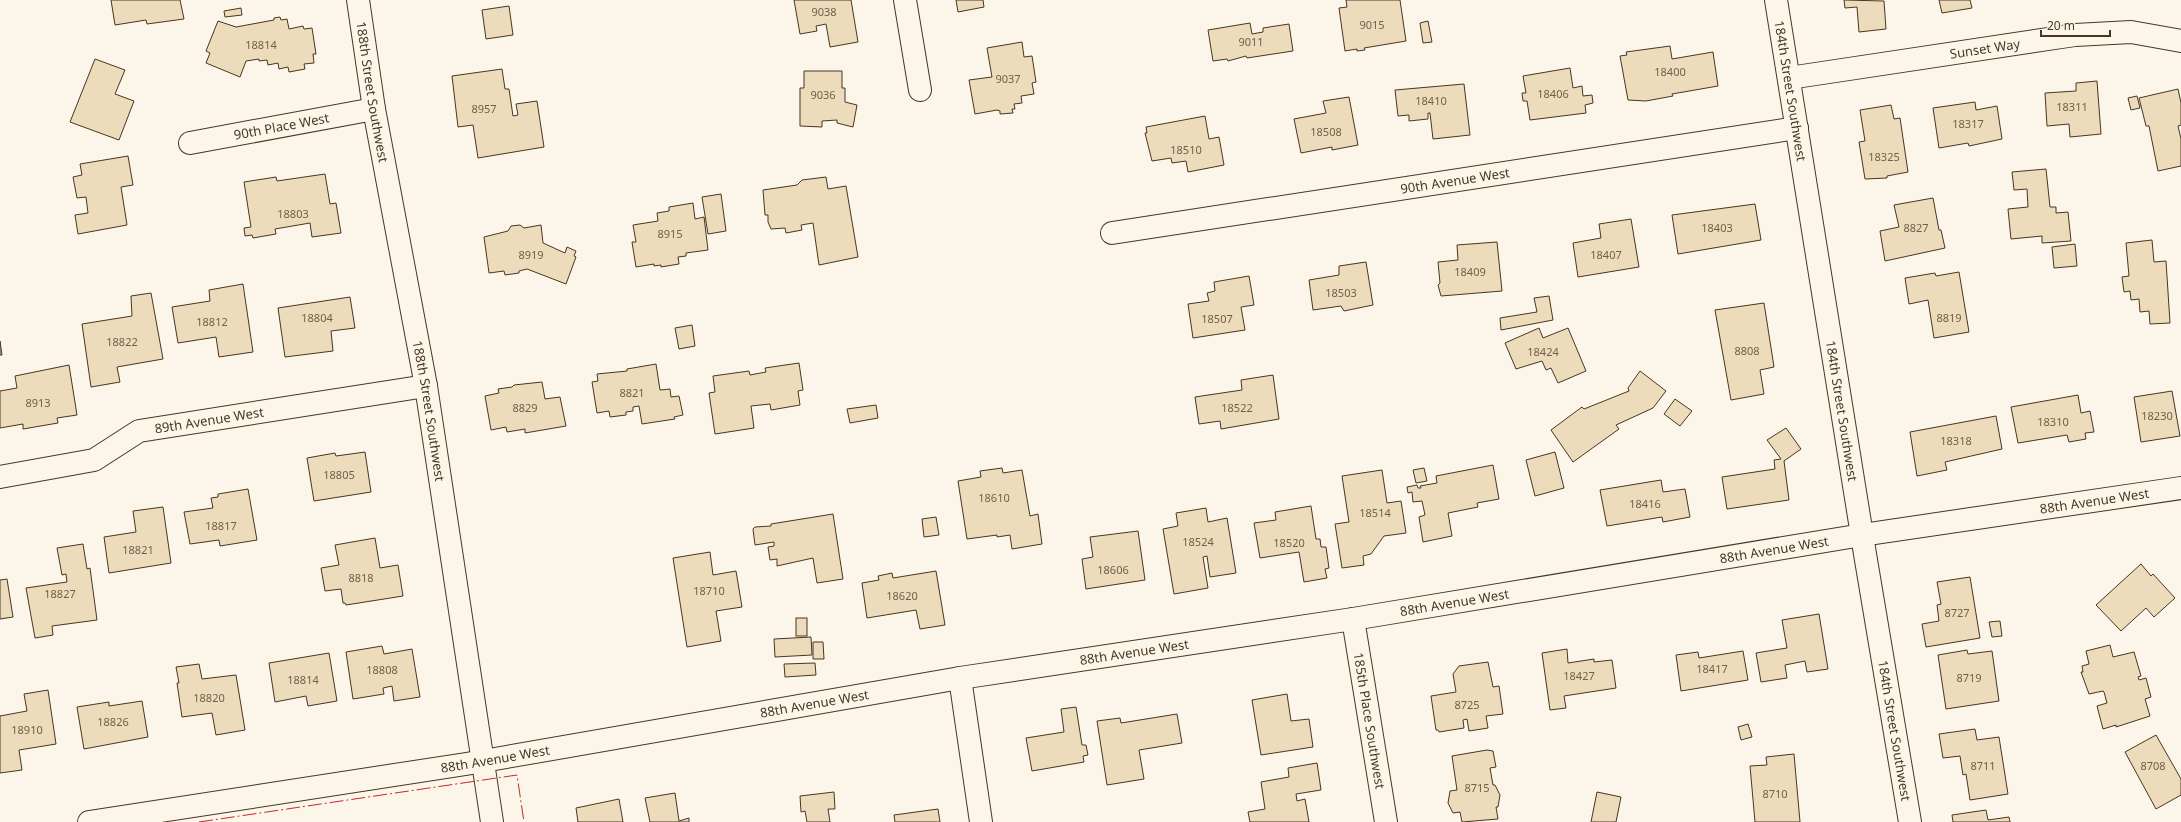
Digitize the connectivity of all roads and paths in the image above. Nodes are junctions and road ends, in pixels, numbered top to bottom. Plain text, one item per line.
1 (358, 0) edge
2 (905, 0) edge
3 (1776, 0) edge
4 (2181, 42) edge
5 (1789, 78) junction
6 (920, 90) dead end
7 (374, 109) junction
8 (1797, 128) junction
9 (190, 144) dead end
10 (1112, 233) dead end
11 (426, 386) junction
12 (0, 477) edge
13 (2181, 488) edge
14 (1862, 535) junction
15 (1353, 618) junction
16 (960, 678) junction
17 (482, 761) junction
18 (89, 822) edge
19 (492, 822) edge
20 (981, 822) edge
21 (1386, 822) edge
22 (1910, 822) edge

1 - 7 street, 188th Street Southwest
2 - 6 street
3 - 5 street, 184th Street Southwest
4 - 5 street, Sunset Way
5 - 8 street, 184th Street Southwest
7 - 9 street, 90th Place West
7 - 11 street, 188th Street Southwest
8 - 10 street, 90th Avenue West
8 - 14 street, 184th Street Southwest
11 - 12 street, 89th Avenue West
11 - 17 street, 188th Street Southwest
13 - 14 street, 88th Avenue West
14 - 15 street, 88th Avenue West
14 - 22 street, 184th Street Southwest
15 - 16 street, 88th Avenue West
15 - 21 street, 185th Place Southwest
16 - 17 street, 88th Avenue West
16 - 20 street
17 - 18 street, 88th Avenue West
17 - 19 street, 188th Street Southwest

